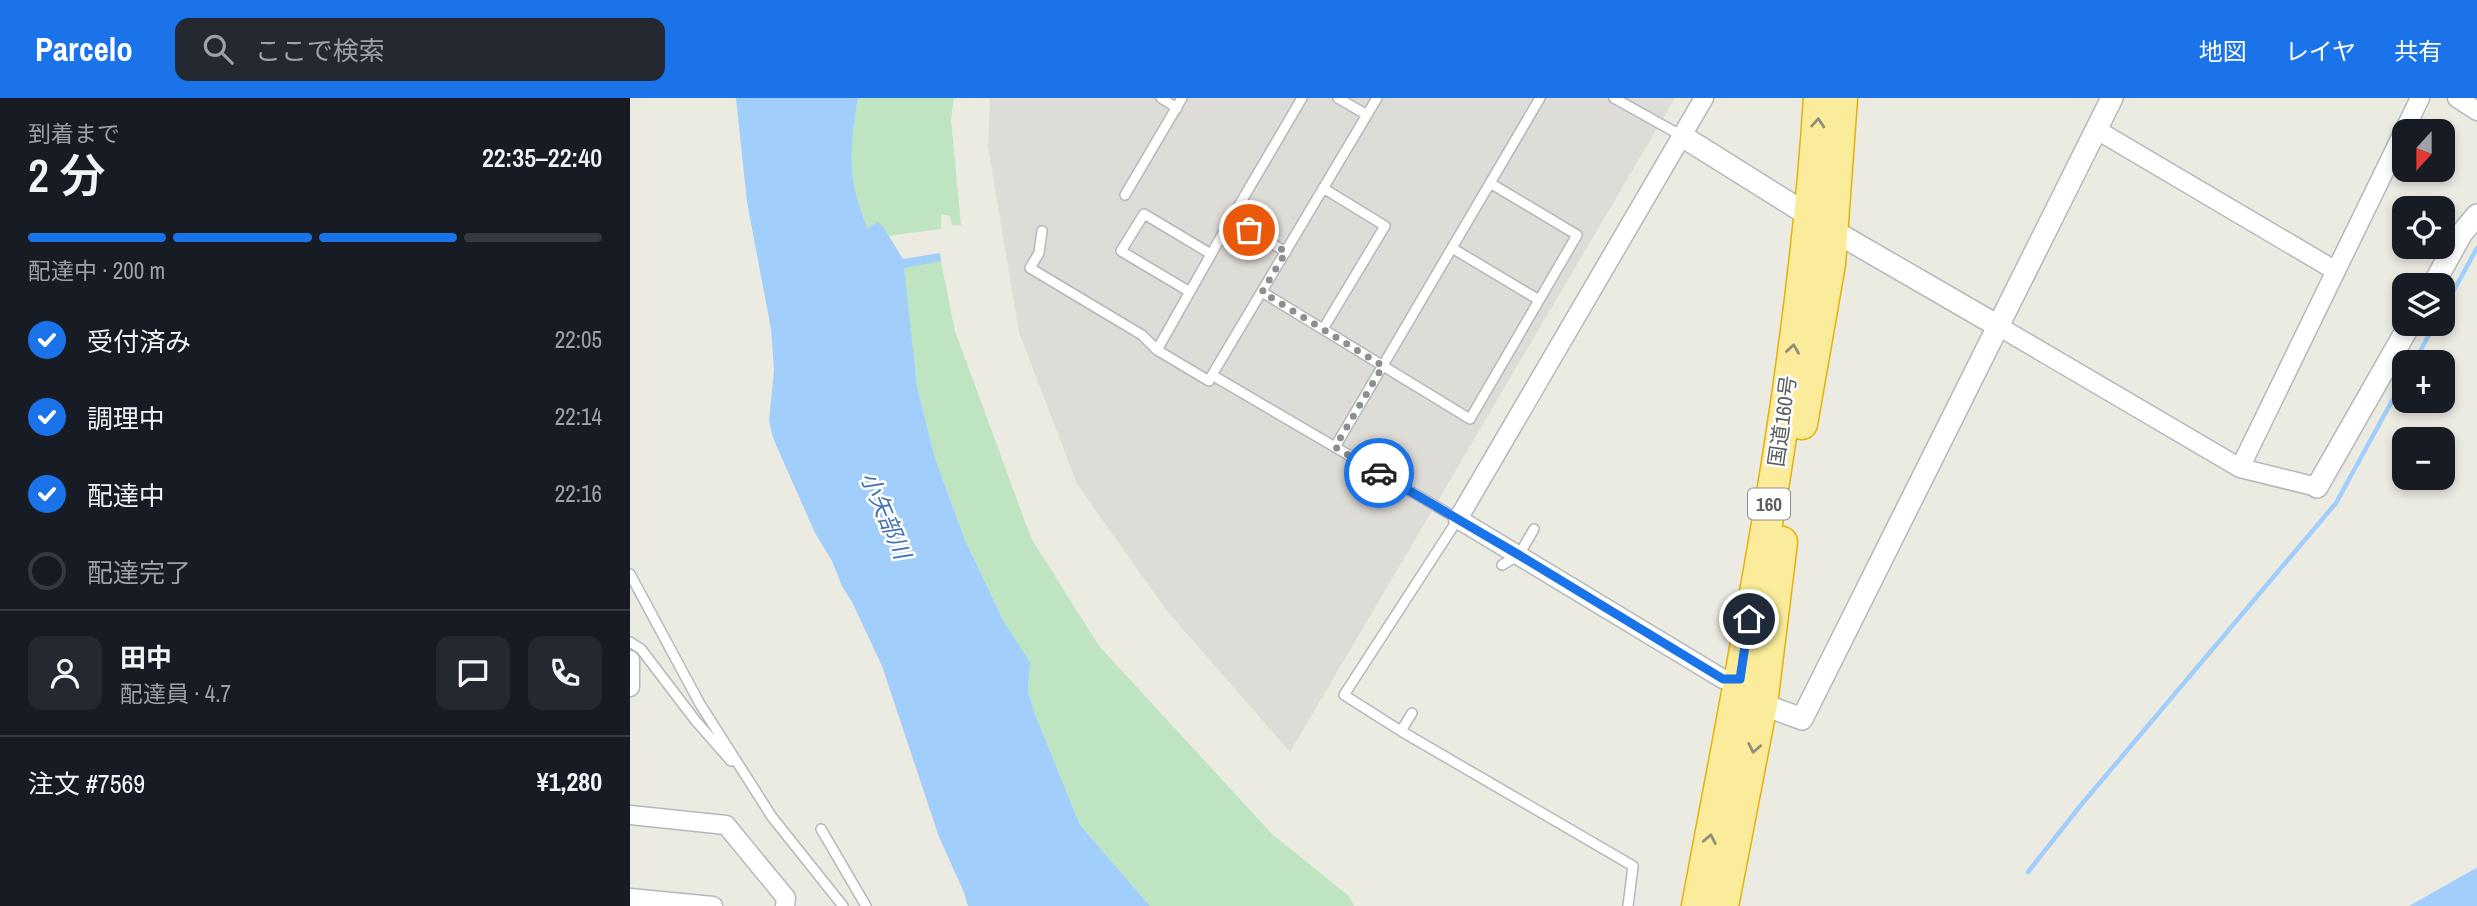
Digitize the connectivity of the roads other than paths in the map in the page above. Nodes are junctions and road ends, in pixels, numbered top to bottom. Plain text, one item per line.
1 (1161, 98) edge
2 (1182, 98) edge
3 (1302, 98) edge
4 (1338, 98) edge
5 (1377, 98) edge
6 (1540, 98) edge
7 (1614, 98) edge
8 (1704, 98) edge
9 (1819, 98) edge
10 (1842, 98) edge
11 (2112, 98) edge
12 (2420, 98) edge
13 (2457, 98) edge
14 (1631, 102) edge
15 (1177, 107) junction
16 (2477, 111) edge
17 (1367, 115) junction
18 (2096, 130) junction
19 (1682, 136) junction
20 (1490, 183) junction
21 (1323, 188) junction
22 (1125, 195) dead end
23 (2477, 215) edge
24 (1231, 219) junction
25 (1821, 222) junction
26 (1042, 231) dead end
27 (1452, 248) junction
28 (1286, 252) junction
29 (1211, 254) junction
30 (2336, 271) junction
31 (2439, 273) edge
32 (1190, 292) junction
33 (1262, 292) junction
34 (1539, 300) junction
35 (1998, 326) junction
36 (1323, 329) junction
37 (2403, 336) edge
38 (1157, 350) junction
39 (1383, 366) junction
40 (1212, 375) junction
41 (1335, 447) junction
42 (2240, 468) junction
43 (2317, 487) joint
44 (1458, 519) junction
45 (1534, 529) dead end
46 (1519, 555) junction
47 (1502, 565) dead end
48 (630, 574) edge
49 (630, 642) edge
50 (630, 660) edge
51 (1740, 679) junction
52 (630, 687) edge
53 (1762, 704) junction
54 (1412, 713) dead end
55 (1401, 731) junction
56 (751, 784) junction
57 (630, 815) edge
58 (821, 829) dead end
59 (630, 898) edge
60 (713, 906) edge
61 (785, 906) edge
62 (843, 906) edge
63 (866, 906) edge
64 (1628, 906) edge
65 (1698, 906) edge
66 (1724, 906) edge

1 - 15 lane
2 - 15 lane
3 - 24 lane
4 - 17 lane
5 - 17 lane
6 - 20 lane
7 - 14 lane
8 - 19 street
25 -> 9 highway, 国道160号 / 160
10 - 25 highway, 国道160号 / 160
11 - 18 street
12 - 30 street
13 - 16 street
14 - 19 lane
15 - 22 lane
17 - 21 lane
18 - 30 street
18 - 35 street
19 - 25 street
19 - 44 street
20 - 27 lane
20 - 34 lane
21 - 28 lane
21 - 36 lane
23 - 31 street
24 - 28 lane
24 - 29 lane
25 - 35 street
51 -> 25 highway, 国道160号 / 160
25 - 53 highway, 国道160号 / 160
26 - 38 lane
27 - 34 lane
27 - 39 lane
28 - 33 lane
29 - 32 lane
29 - 32 lane
30 - 42 street
32 - 38 lane
33 - 36 lane
33 - 40 lane
34 - 39 lane
35 - 42 street
35 - 53 street
36 - 39 lane
37 - 43 street
38 - 40 lane
39 - 41 lane
40 - 41 lane
41 - 44 lane
42 - 43 street
44 - 46 street
44 - 55 lane
45 - 46 lane
46 - 47 lane
46 - 51 street
48 - 56 lane
49 - 56 lane
50 - 52 street
65 -> 51 highway, 国道160号 / 160
53 -> 66 highway, 国道160号 / 160
54 - 55 lane
55 - 64 lane
56 - 62 lane
57 - 61 street
58 - 63 lane
59 - 60 street

